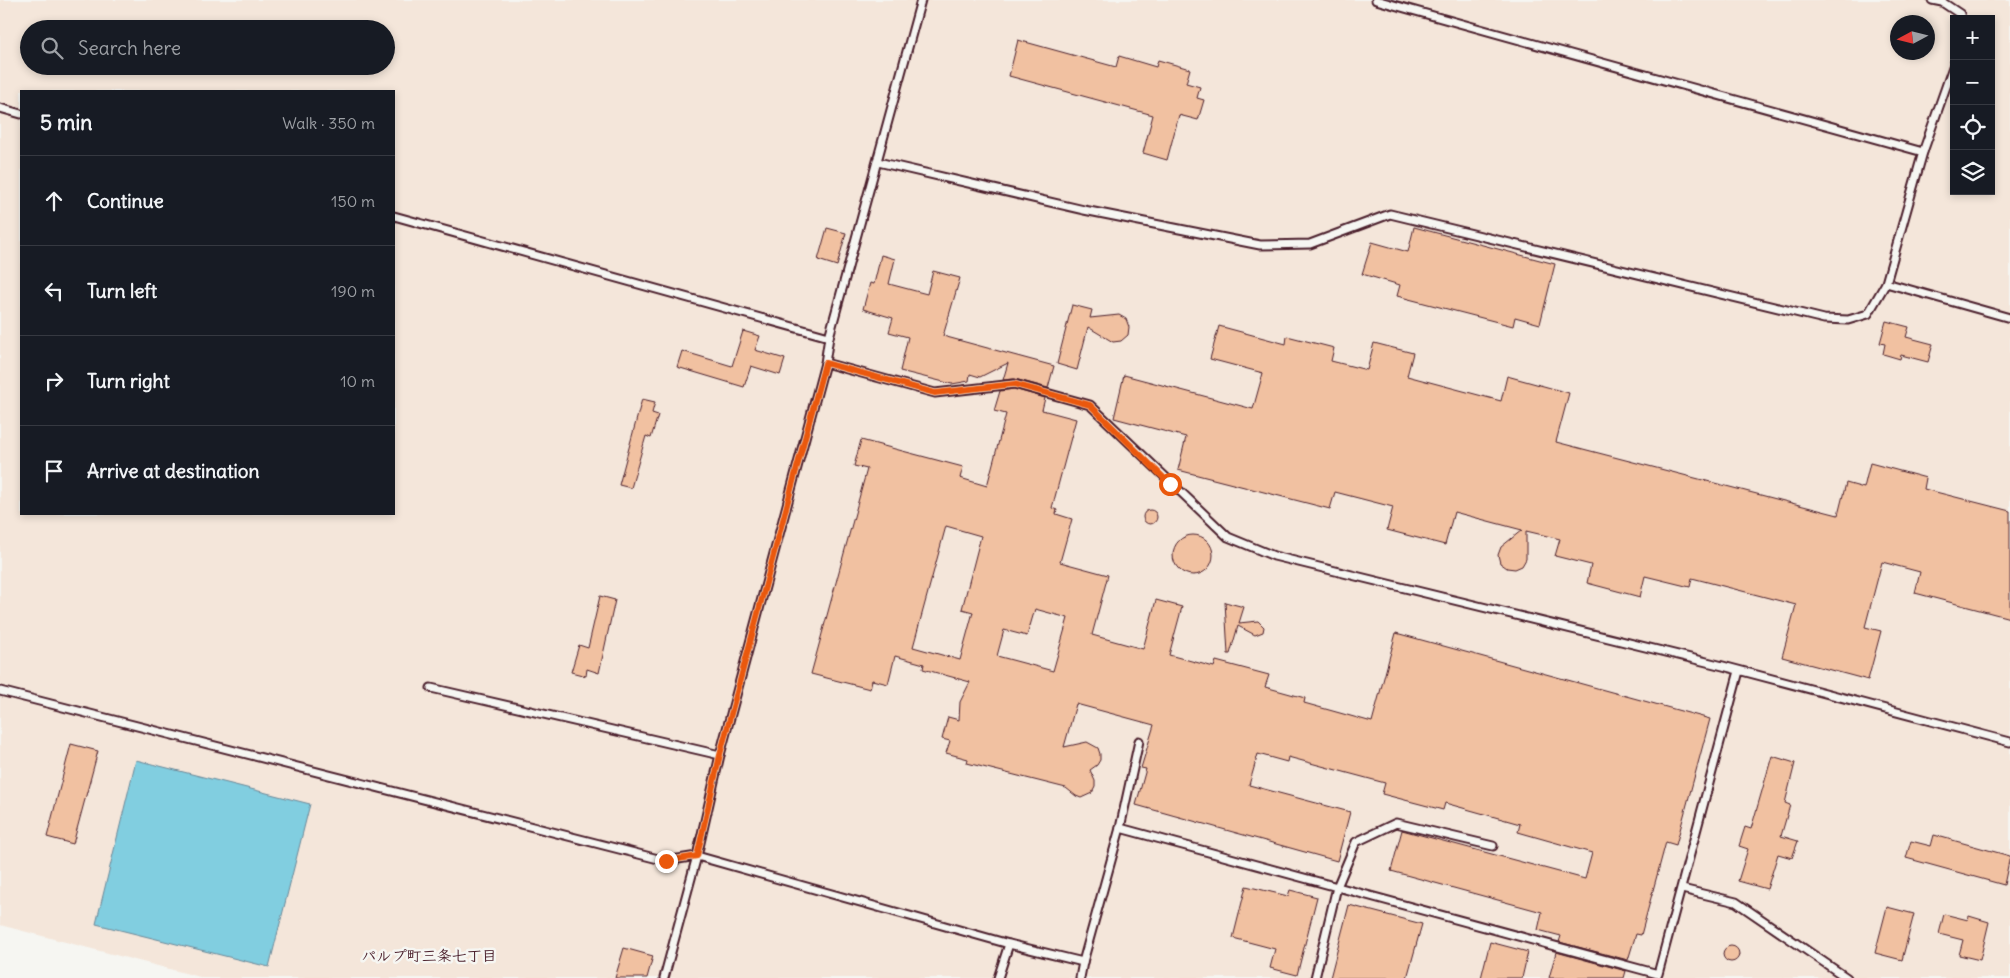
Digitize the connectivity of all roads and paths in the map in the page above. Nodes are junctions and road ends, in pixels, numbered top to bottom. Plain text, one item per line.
1 (921, 0) edge
2 (1376, 0) edge
3 (1932, 0) edge
4 (1960, 15) edge
5 (1950, 75) edge
6 (0, 108) edge
7 (20, 114) edge
8 (1923, 152) junction
9 (878, 162) junction
10 (395, 216) edge
11 (1886, 283) junction
12 (2010, 318) edge
13 (830, 337) junction
14 (825, 363) junction
15 (1739, 671) junction
16 (431, 688) dead end
17 (0, 691) edge
18 (1139, 741) dead end
19 (2010, 742) edge
20 (720, 755) junction
21 (1120, 828) junction
22 (1493, 846) dead end
23 (697, 856) junction
24 (1337, 887) junction
25 (1682, 890) junction
26 (1009, 944) junction
27 (1083, 962) junction
28 (1645, 974) edge
29 (664, 978) edge
30 (998, 978) edge
31 (1080, 978) edge
32 (1315, 978) edge
33 (1847, 978) edge

1 - 9 lane
2 - 8 lane
3 - 4 lane
5 - 8 lane
6 - 7 lane
8 - 11 lane
9 - 11 lane
9 - 13 lane
10 - 13 lane
11 - 12 lane
13 - 14 lane
14 - 15 lane
14 - 20 lane
15 - 19 lane
15 - 25 lane
16 - 20 lane
17 - 23 lane
18 - 21 lane
20 - 23 lane
21 - 24 lane
21 - 27 lane
22 - 24 lane
23 - 26 lane
23 - 29 lane
24 - 28 lane
24 - 32 lane
25 - 28 lane
25 - 33 lane
26 - 27 lane
26 - 30 lane
27 - 31 lane

